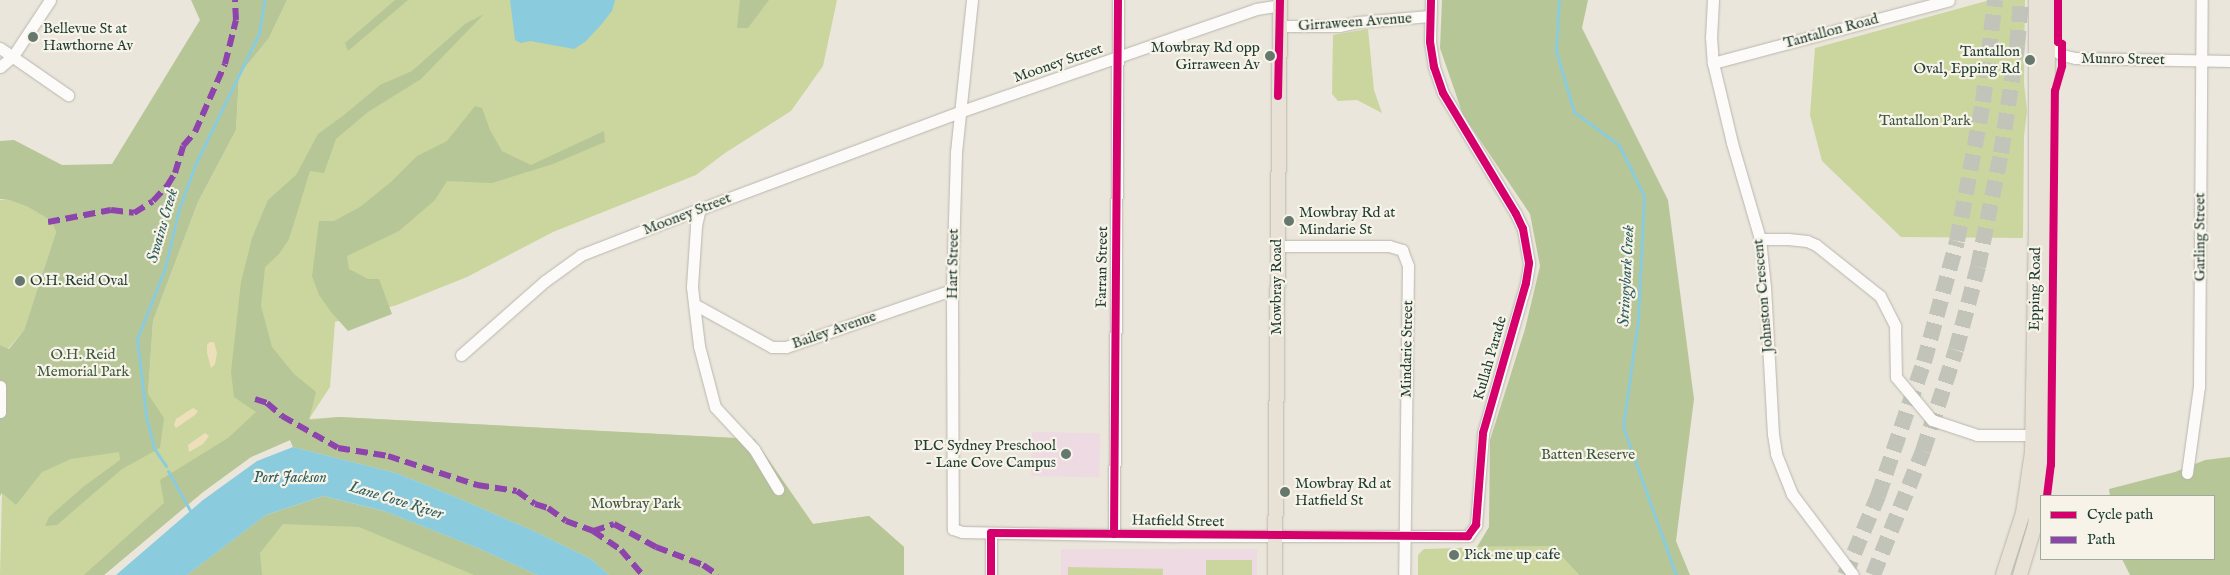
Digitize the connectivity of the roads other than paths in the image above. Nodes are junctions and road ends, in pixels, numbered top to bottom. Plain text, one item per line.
1 (50, 0) edge
2 (972, 0) edge
3 (1118, 0) edge
4 (1431, 0) edge
5 (1713, 0) edge
6 (1949, 0) edge
7 (2036, 0) edge
8 (2048, 0) edge
9 (2202, 0) edge
10 (1280, 3) edge
11 (1430, 16) junction
12 (1279, 26) junction
13 (2048, 45) junction
14 (0, 48) edge
15 (13, 56) junction
16 (1118, 56) junction
17 (2202, 60) junction
18 (2230, 61) edge
19 (1713, 63) junction
20 (0, 68) edge
21 (68, 95) dead end
22 (959, 112) junction
23 (700, 208) junction
24 (1760, 239) junction
25 (1277, 246) junction
26 (952, 290) junction
27 (694, 304) junction
28 (461, 355) dead end
29 (0, 386) edge
30 (0, 412) edge
31 (2032, 435) junction
32 (2187, 473) dead end
33 (778, 489) dead end
34 (953, 529) joint
35 (991, 533) junction
36 (1114, 534) junction
37 (1275, 536) junction
38 (1405, 537) junction
39 (991, 575) edge
40 (1275, 575) edge
41 (1404, 575) edge
42 (1853, 575) edge
43 (2003, 575) edge
44 (2020, 575) edge

1 - 15 street
2 - 22 street, Hart Street
3 - 16 street, Farran Street
4 - 11 street
5 - 19 street, Johnston Crescent
6 - 19 street, Tantallon Road
7 - 31 main road, Epping Road
8 - 13 main road, Epping Road
9 - 17 street, Garling Street
10 - 12 main road, Mowbray Road
10 - 16 street, Mooney Street
11 - 12 street, Girraween Avenue
11 - 38 street, Kullah Parade
12 - 25 main road, Mowbray Road
13 - 17 street, Munro Street
13 - 44 main road, Epping Road
14 - 15 street
15 - 20 street
15 - 21 street
16 - 22 street, Mooney Street
16 - 36 street, Farran Street
17 - 18 street, Munro Street
17 - 32 street, Garling Street
19 - 24 street, Johnston Crescent
22 - 23 street, Mooney Street
22 - 26 street, Hart Street
23 - 27 street
23 - 28 street, Mooney Street
24 - 31 street
24 - 42 street, Johnston Crescent
25 - 37 main road, Mowbray Road
25 - 38 street, Mindarie Street
26 - 27 street, Bailey Avenue
26 - 34 street, Hart Street
27 - 33 street
29 - 30 street
31 - 43 main road, Epping Road
34 - 35 street, Hatfield Street
35 - 36 street, Hatfield Street
35 - 39 street
36 - 37 street, Hatfield Street
37 - 38 street, Kullah Parade
37 - 40 main road, Mowbray Road
38 - 41 street, Mindarie Street

